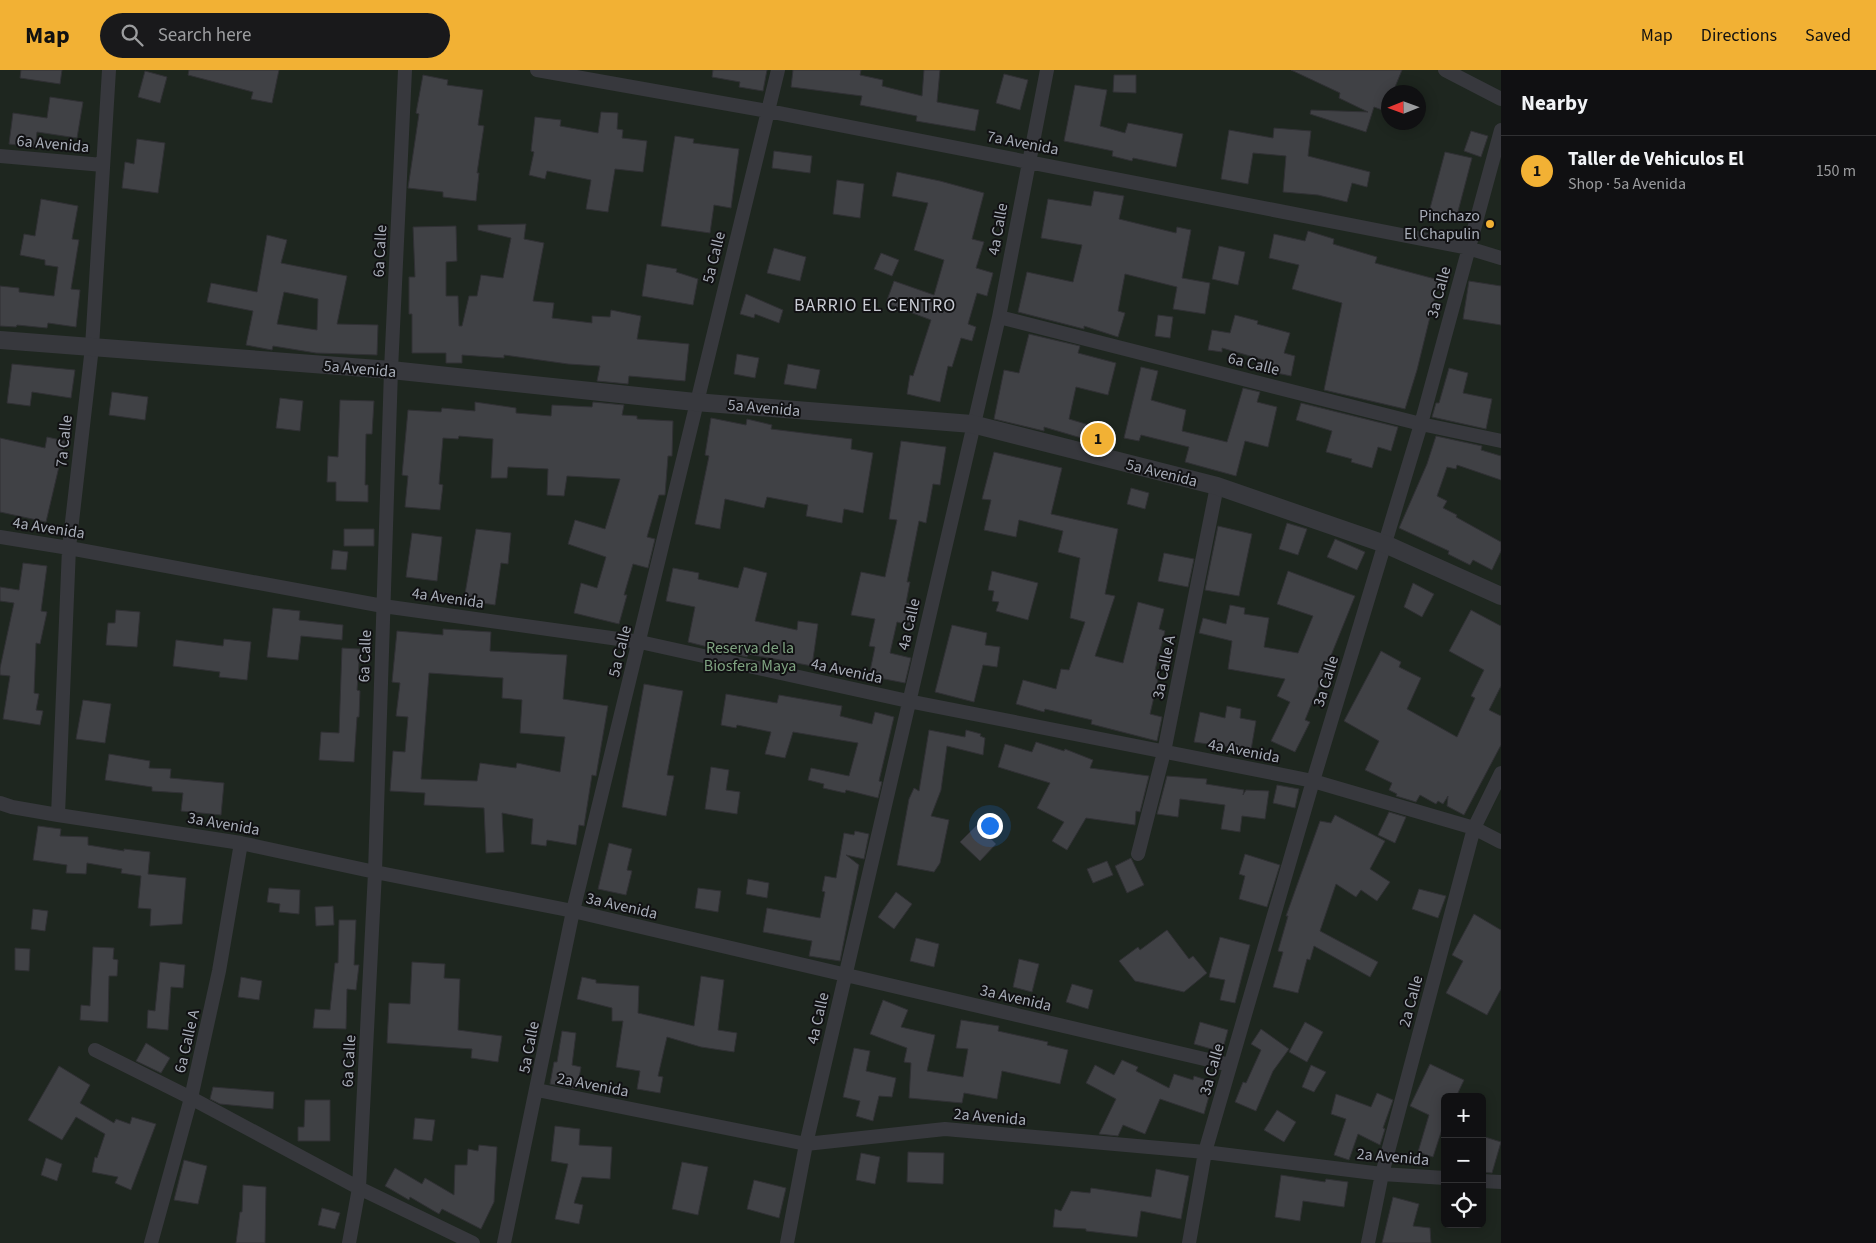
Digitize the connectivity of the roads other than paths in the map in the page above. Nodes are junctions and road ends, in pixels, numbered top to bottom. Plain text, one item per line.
1 (109, 70) edge
2 (405, 70) edge
3 (537, 70) edge
4 (778, 70) edge
5 (1047, 70) edge
6 (1445, 70) edge
7 (1501, 99) edge
8 (768, 111) junction
9 (1501, 130) edge
10 (0, 156) edge
11 (1028, 161) junction
12 (103, 165) junction
13 (1468, 248) junction
14 (1501, 258) edge
15 (999, 316) junction
16 (0, 340) edge
17 (92, 347) junction
18 (391, 370) junction
19 (695, 402) junction
20 (972, 424) junction
21 (1421, 424) junction
22 (1501, 441) edge
23 (1217, 486) junction
24 (0, 537) edge
25 (1385, 544) junction
26 (69, 548) junction
27 (1501, 596) edge
28 (383, 606) junction
29 (640, 642) junction
30 (908, 701) junction
31 (1164, 752) junction
32 (1501, 773) edge
33 (1313, 781) junction
34 (0, 803) edge
35 (58, 815) junction
36 (1474, 828) junction
37 (1501, 842) edge
38 (240, 843) junction
39 (1138, 854) dead end
40 (374, 872) junction
41 (573, 911) junction
42 (845, 975) junction
43 (95, 1050) dead end
44 (1230, 1065) junction
45 (537, 1090) junction
46 (191, 1098) junction
47 (806, 1144) junction
48 (1205, 1152) junction
49 (1382, 1174) junction
50 (1441, 1178) edge
51 (1486, 1181) edge
52 (1501, 1182) edge
53 (359, 1188) junction
54 (151, 1243) edge
55 (349, 1243) edge
56 (473, 1243) edge
57 (504, 1243) edge
58 (786, 1243) edge
59 (1189, 1243) edge
60 (1368, 1243) edge

1 - 12 street, 7a Calle
2 - 18 street, 6a Calle
3 - 8 street, 7a Avenida
4 - 8 street, 5a Calle
5 - 11 street, 4a Calle
6 - 7 street
8 - 11 street, 7a Avenida
8 - 19 street, 5a Calle
9 - 13 street, 3a Calle
10 - 12 street, 6a Avenida
11 - 13 street, 7a Avenida
11 - 15 street, 4a Calle
12 - 17 street, 7a Calle
13 - 14 street, 7a Avenida
13 - 21 street, 3a Calle
15 - 20 street, 4a Calle
15 - 21 street, 6a Calle
16 - 17 street, 5a Avenida
17 - 18 street, 5a Avenida
17 - 26 street, 7a Calle
18 - 19 street, 5a Avenida
18 - 28 street, 6a Calle
19 - 20 street, 5a Avenida
19 - 29 street, 5a Calle
20 - 23 street, 5a Avenida
20 - 30 street, 4a Calle
21 - 22 street, 6a Calle
21 - 25 street, 3a Calle
23 - 25 street, 5a Avenida
23 - 31 street, 3a Calle A
24 - 26 street, 4a Avenida
25 - 27 street, 5a Avenida
25 - 33 street, 3a Calle
26 - 28 street, 4a Avenida
26 - 35 street, 7a Calle
28 - 29 street, 4a Avenida
28 - 40 street, 6a Calle
29 - 30 street, 4a Avenida
29 - 41 street, 5a Calle
30 - 31 street, 4a Avenida
30 - 42 street, 4a Calle
31 - 33 street, 4a Avenida
31 - 39 street, 3a Calle A
32 - 36 street, 2a Calle
33 - 36 street, 4a Avenida
33 - 44 street, 3a Calle
34 - 35 street, 3a Avenida
35 - 38 street, 3a Avenida
36 - 37 street, 4a Avenida
36 - 49 street, 2a Calle
38 - 40 street, 3a Avenida
38 - 46 street, 6a Calle A
40 - 41 street, 3a Avenida
40 - 53 street, 6a Calle
41 - 42 street, 3a Avenida
41 - 45 street, 5a Calle
42 - 44 street, 3a Avenida
42 - 47 street, 4a Calle
43 - 46 street
44 - 48 street, 3a Calle
45 - 47 street, 2a Avenida
45 - 57 street, 5a Calle
46 - 53 street
46 - 54 street, 6a Calle A
47 - 48 street, 2a Avenida
47 - 58 street, 4a Calle
48 - 49 street, 2a Avenida
48 - 59 street, 3a Calle
49 - 50 street, 2a Avenida
49 - 60 street, 2a Calle
51 - 52 street
53 - 55 street, 6a Calle
53 - 56 street

